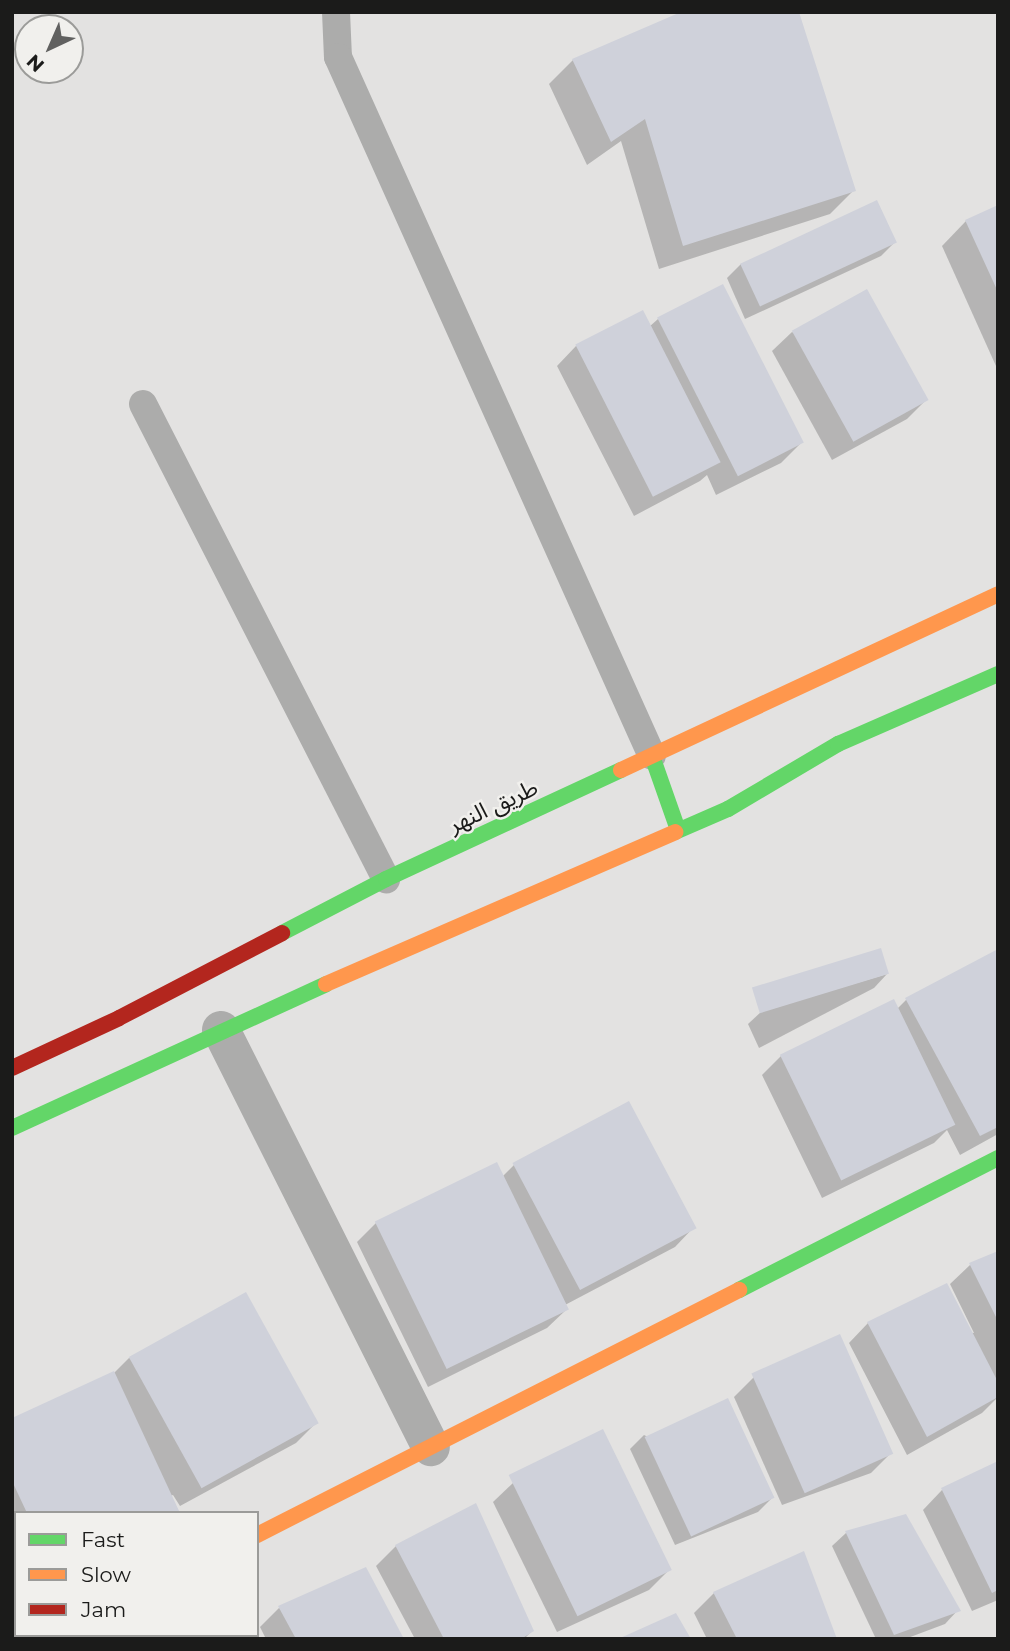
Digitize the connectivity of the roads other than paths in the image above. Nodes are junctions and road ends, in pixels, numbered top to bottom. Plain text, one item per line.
1 (336, 12) edge
2 (143, 404) dead end
3 (998, 594) edge
4 (998, 674) edge
5 (652, 756) junction
6 (678, 830) junction
7 (387, 879) junction
8 (220, 1030) junction
9 (12, 1068) edge
10 (12, 1128) edge
11 (998, 1158) edge
12 (431, 1447) junction
13 (259, 1534) edge

1 - 5 lane
2 - 7 lane
3 - 5 main road, طريق النهر
4 - 6 main road
5 - 6 main road
5 - 7 main road, طريق النهر
6 - 8 main road
7 - 9 main road, طريق النهر
8 - 10 main road
8 - 12 street
11 - 12 main road
12 - 13 main road

